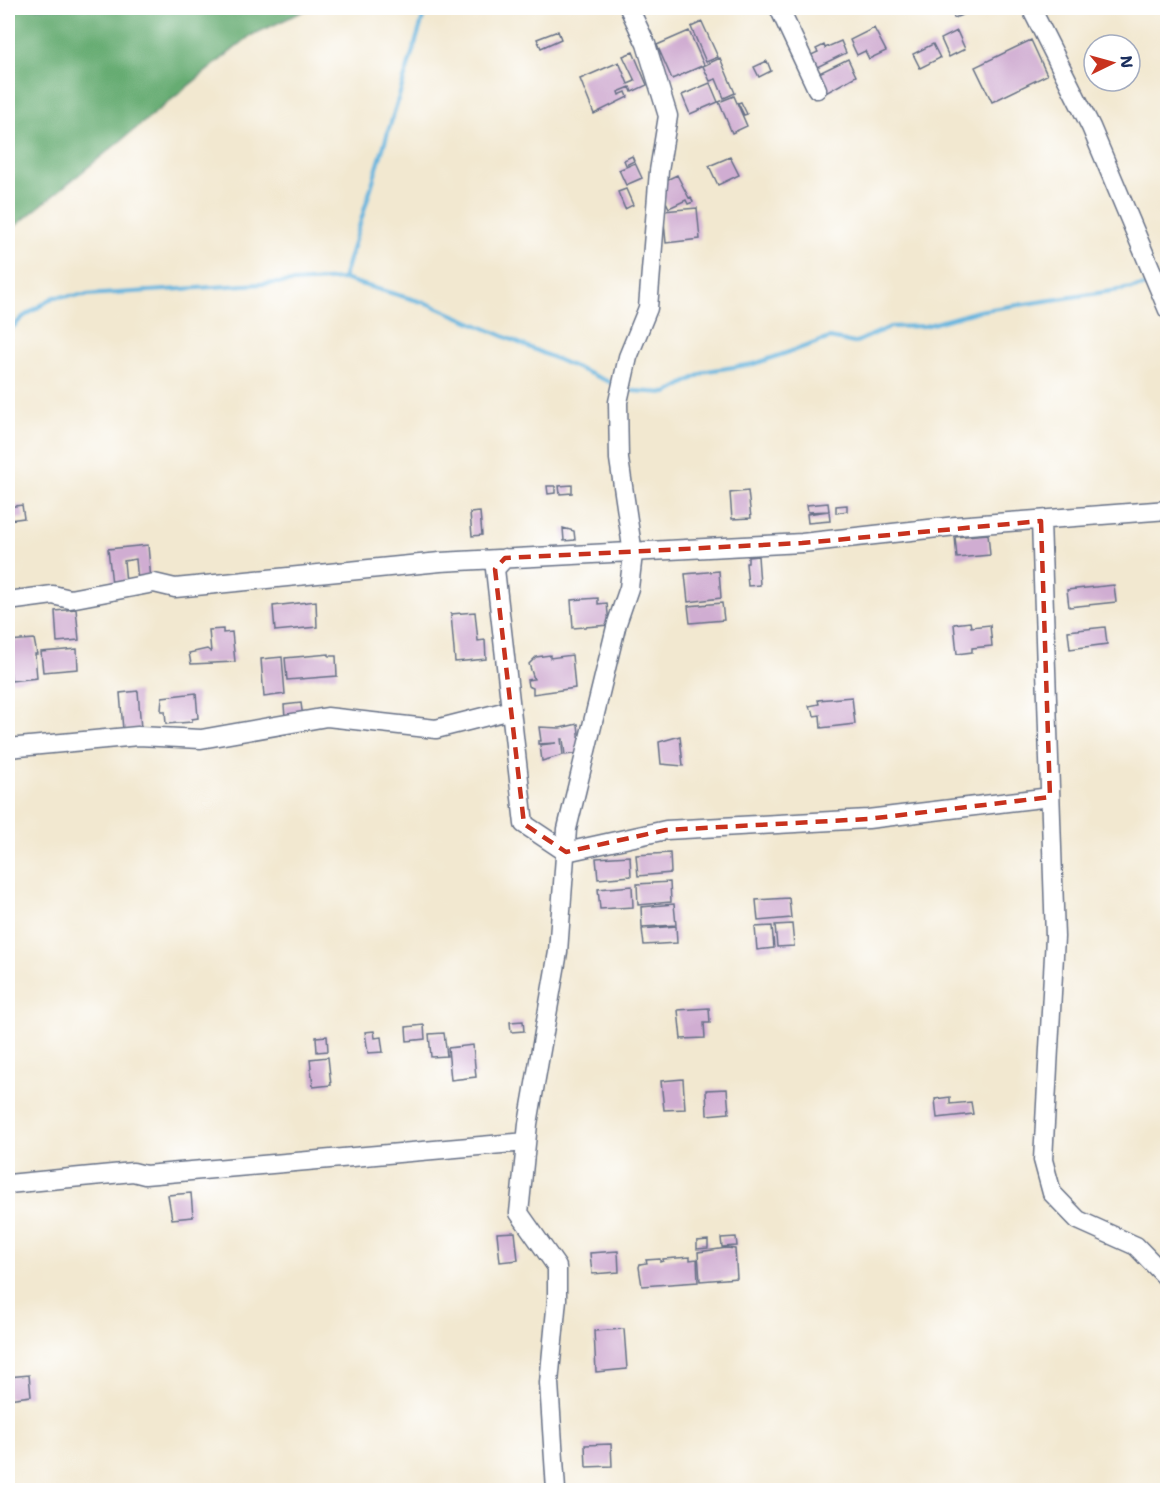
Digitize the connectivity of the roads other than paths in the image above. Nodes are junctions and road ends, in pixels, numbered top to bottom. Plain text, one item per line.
1 (629, 8) edge
2 (779, 8) edge
3 (1031, 8) edge
4 (817, 89) dead end
5 (1167, 310) edge
6 (1167, 510) edge
7 (1041, 521) junction
8 (633, 554) junction
9 (505, 558) junction
10 (8, 601) edge
11 (511, 710) junction
12 (8, 748) edge
13 (1050, 797) junction
14 (566, 852) junction
15 (526, 1142) junction
16 (8, 1184) edge
17 (1167, 1279) edge
18 (556, 1491) edge

1 - 8 street
2 - 4 street
3 - 5 street
6 - 7 street
7 - 8 street
7 - 13 street
8 - 9 street
8 - 14 street
9 - 10 street
9 - 11 street
11 - 12 street
11 - 14 street
13 - 14 street
13 - 17 street
14 - 15 street
15 - 16 street
15 - 18 street

